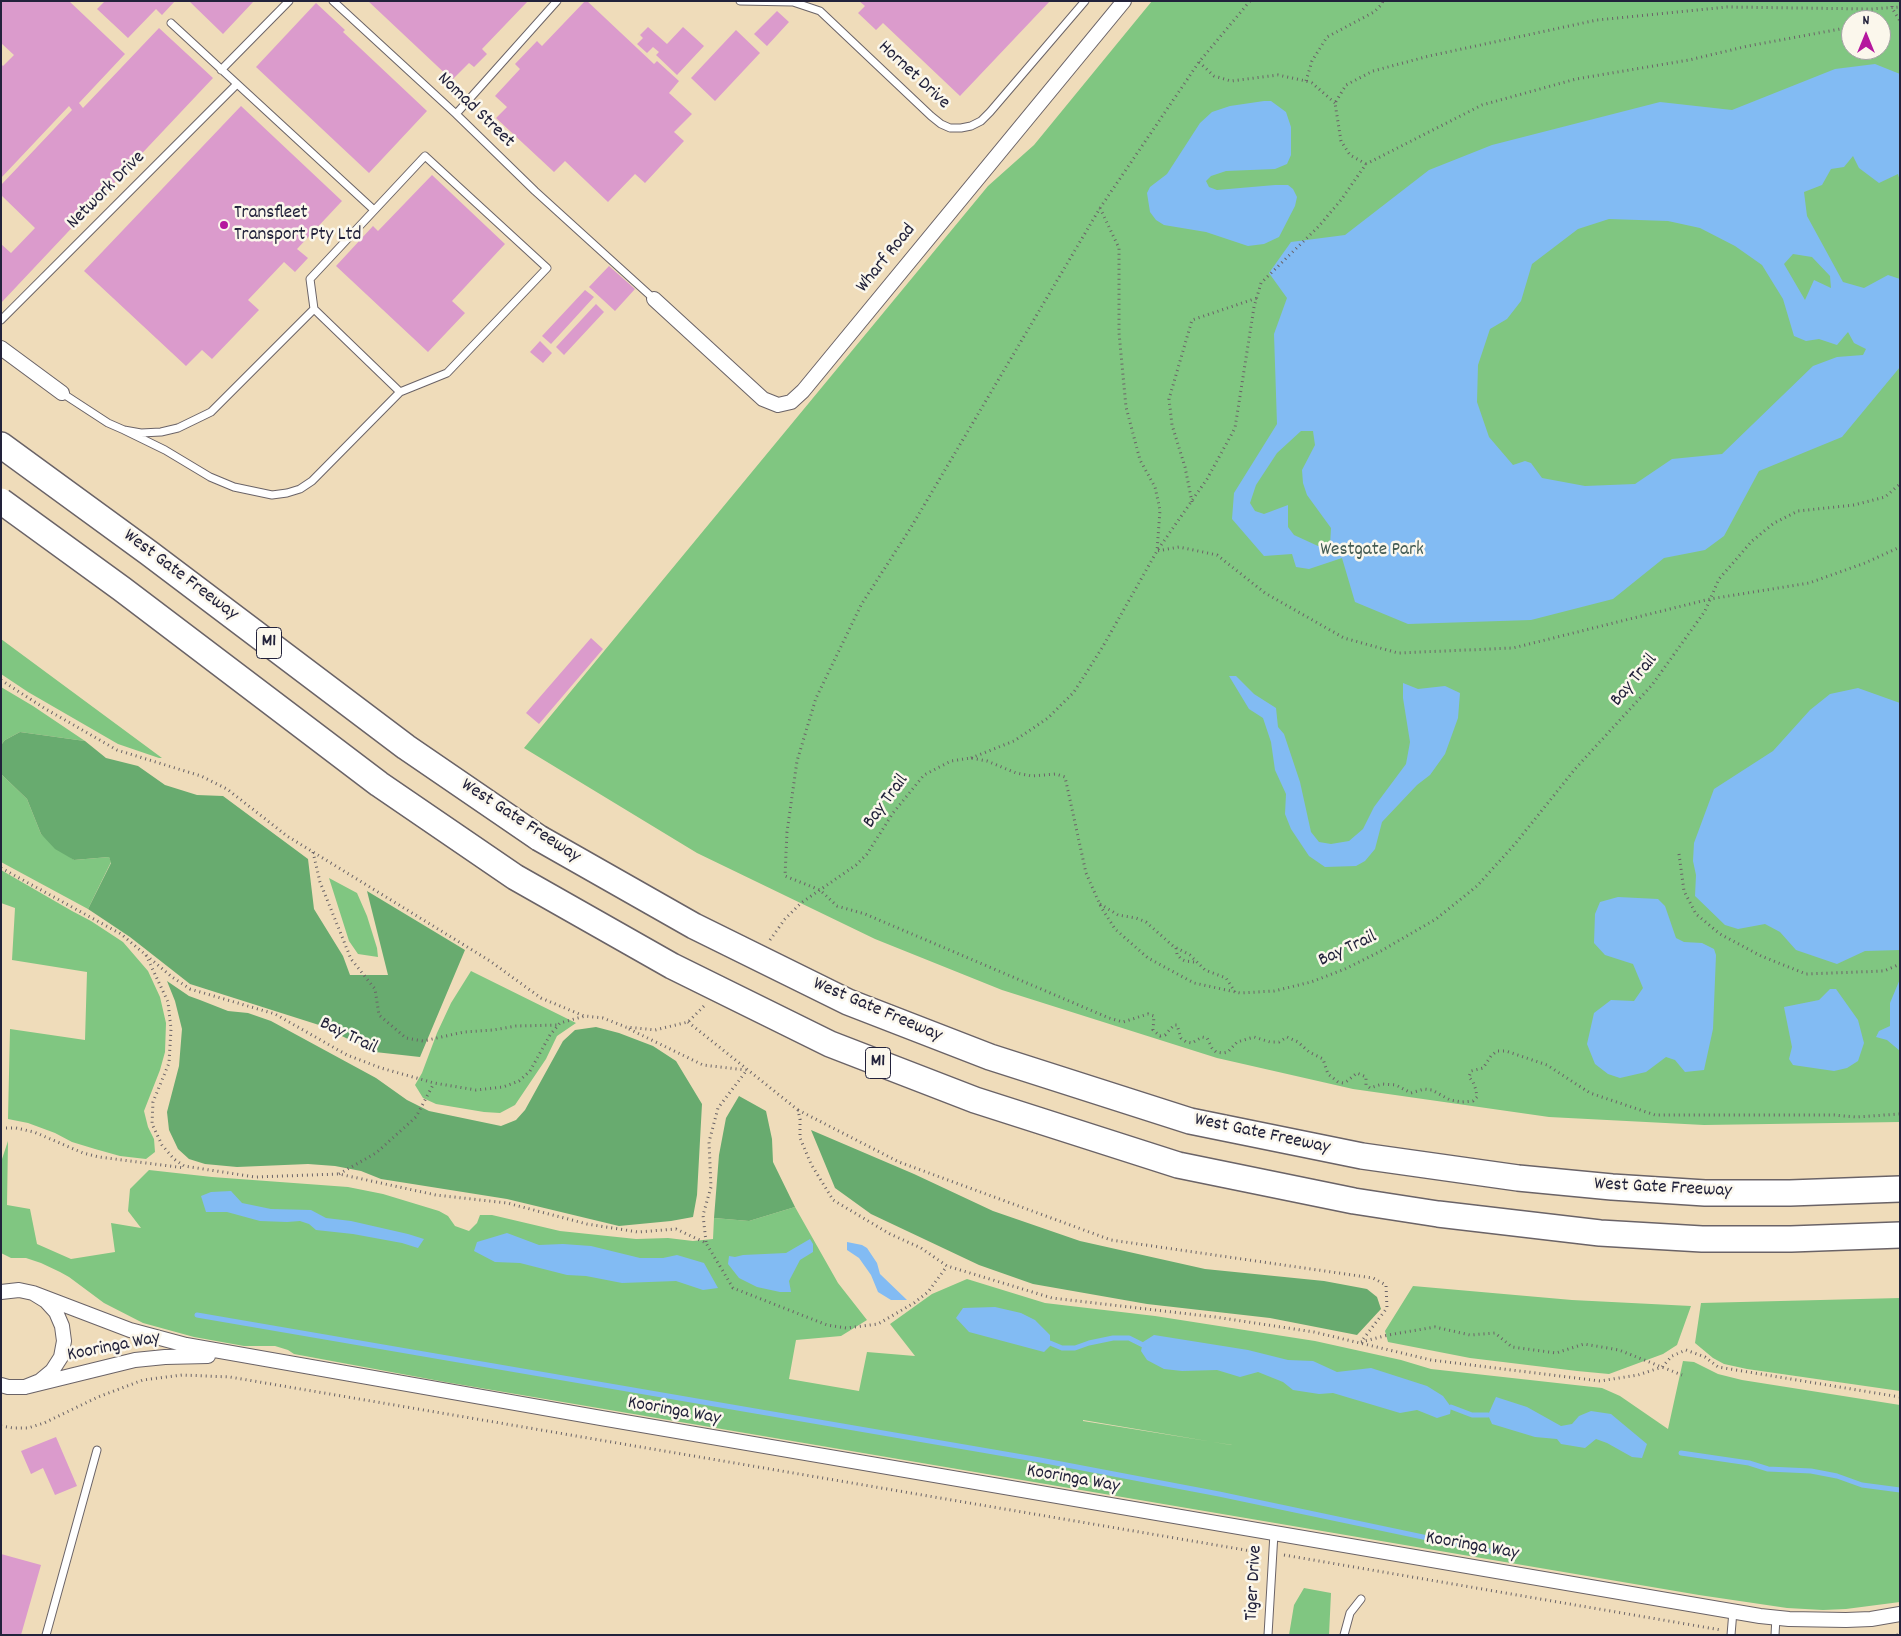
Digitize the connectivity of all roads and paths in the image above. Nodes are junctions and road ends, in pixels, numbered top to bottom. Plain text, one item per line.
1 (289, 1) edge
2 (333, 1) edge
3 (556, 1) edge
4 (740, 1) edge
5 (1085, 1) edge
6 (1124, 1) edge
7 (1250, 1) edge
8 (1383, 1) edge
9 (1892, 1) edge
10 (1892, 8) junction
11 (1900, 9) edge
12 (1871, 10) joint
13 (1900, 21) edge
14 (171, 23) dead end
15 (1841, 30) edge
16 (1200, 62) junction
17 (221, 70) junction
18 (1306, 81) junction
19 (236, 84) junction
20 (1335, 103) junction
21 (456, 114) junction
22 (1366, 164) junction
23 (1100, 208) junction
24 (374, 210) junction
25 (1257, 297) junction
26 (654, 299) joint
27 (314, 310) junction
28 (1, 320) edge
29 (1, 348) edge
30 (400, 392) junction
31 (62, 393) joint
32 (124, 430) junction
33 (1, 444) edge
34 (1900, 484) edge
35 (1, 501) edge
36 (1192, 502) junction
37 (1900, 547) edge
38 (1157, 551) junction
39 (1710, 599) junction
40 (1, 680) edge
41 (971, 758) junction
42 (313, 851) junction
43 (1680, 854) dead end
44 (1, 868) edge
45 (820, 890) junction
46 (801, 903) dead end
47 (1100, 904) junction
48 (1176, 947) junction
49 (145, 952) junction
50 (1195, 962) junction
51 (1900, 964) edge
52 (1235, 992) junction
53 (585, 1016) junction
54 (557, 1025) junction
55 (626, 1027) junction
56 (747, 1070) junction
57 (434, 1083) junction
58 (798, 1110) junction
59 (1900, 1114) edge
60 (1, 1128) edge
61 (193, 1169) junction
62 (339, 1174) junction
63 (1900, 1189) edge
64 (1900, 1235) edge
65 (706, 1243) junction
66 (947, 1266) junction
67 (2, 1289) edge
68 (33, 1293) junction
69 (1361, 1342) junction
70 (242, 1356) junction
71 (1662, 1367) junction
72 (1682, 1375) dead end
73 (1, 1385) edge
74 (25, 1387) junction
75 (1900, 1397) edge
76 (1, 1426) edge
77 (97, 1450) dead end
78 (1274, 1533) junction
79 (1251, 1551) junction
80 (1273, 1554) junction
81 (1259, 1573) dead end
82 (1361, 1599) dead end
83 (1733, 1611) junction
84 (1900, 1614) edge
85 (1776, 1617) junction
86 (1732, 1633) edge
87 (46, 1635) edge
88 (1268, 1635) edge
89 (1344, 1635) edge
90 (1775, 1635) edge

1 - 17 lane
2 - 21 lane, Nomad Street
3 - 21 lane
4 - 5 lane, Hornet Drive
6 - 26 street, Wharf Road
7 - 16 path
8 - 18 path
9 - 10 path
10 - 11 path
10 - 12 path
10 - 13 path
12 - 20 path
14 - 17 lane
15 - 22 path
16 - 18 path
16 - 23 path
17 - 19 lane
18 - 20 path
19 - 24 lane
19 - 28 lane, Network Drive
20 - 22 path
21 - 26 lane, Nomad Street
22 - 25 path
23 - 38 path
23 - 45 path
24 - 27 lane
24 - 30 lane
25 - 36 path
25 - 36 path
27 - 30 lane
27 - 32 lane
29 - 31 street
30 - 32 lane
31 - 32 lane
33 - 63 highway, West Gate Freeway / M1, bridge
34 - 39 path, Bay Trail
35 - 64 highway, M1, bridge
36 - 38 path
37 - 39 path
38 - 39 path
38 - 41 path
39 - 52 path, Bay Trail
40 - 42 path
41 - 45 path, Bay Trail
41 - 47 path, Bay Trail
42 - 53 path
42 - 54 path
43 - 51 path
44 - 49 path, Bay Trail
45 - 46 path, Bay Trail
45 - 59 path
47 - 48 path
47 - 52 path, Bay Trail
48 - 50 path
48 - 50 path
49 - 57 path, Bay Trail
49 - 61 path
50 - 52 path
53 - 54 path
53 - 55 path
54 - 57 path, Bay Trail
55 - 56 path
55 - 56 path
56 - 58 path
56 - 65 path
57 - 62 path
58 - 66 path
58 - 69 path
60 - 61 path
61 - 62 path
62 - 65 path
65 - 66 path
66 - 69 path
67 - 68 street, Kooringa Way
68 - 70 street, Kooringa Way
68 - 74 street
69 - 71 path
69 - 71 path
70 - 74 street, Kooringa Way
70 - 78 street, Kooringa Way
71 - 72 path
71 - 75 path
73 - 74 street
76 - 79 path
77 - 87 lane
78 - 80 lane, Tiger Drive
78 - 83 street, Kooringa Way
79 - 80 path
79 - 81 path
80 - 86 path
80 - 88 lane, Tiger Drive
82 - 89 lane
83 - 85 street, Kooringa Way
83 - 86 lane
84 - 85 street, Kooringa Way
85 - 90 lane

